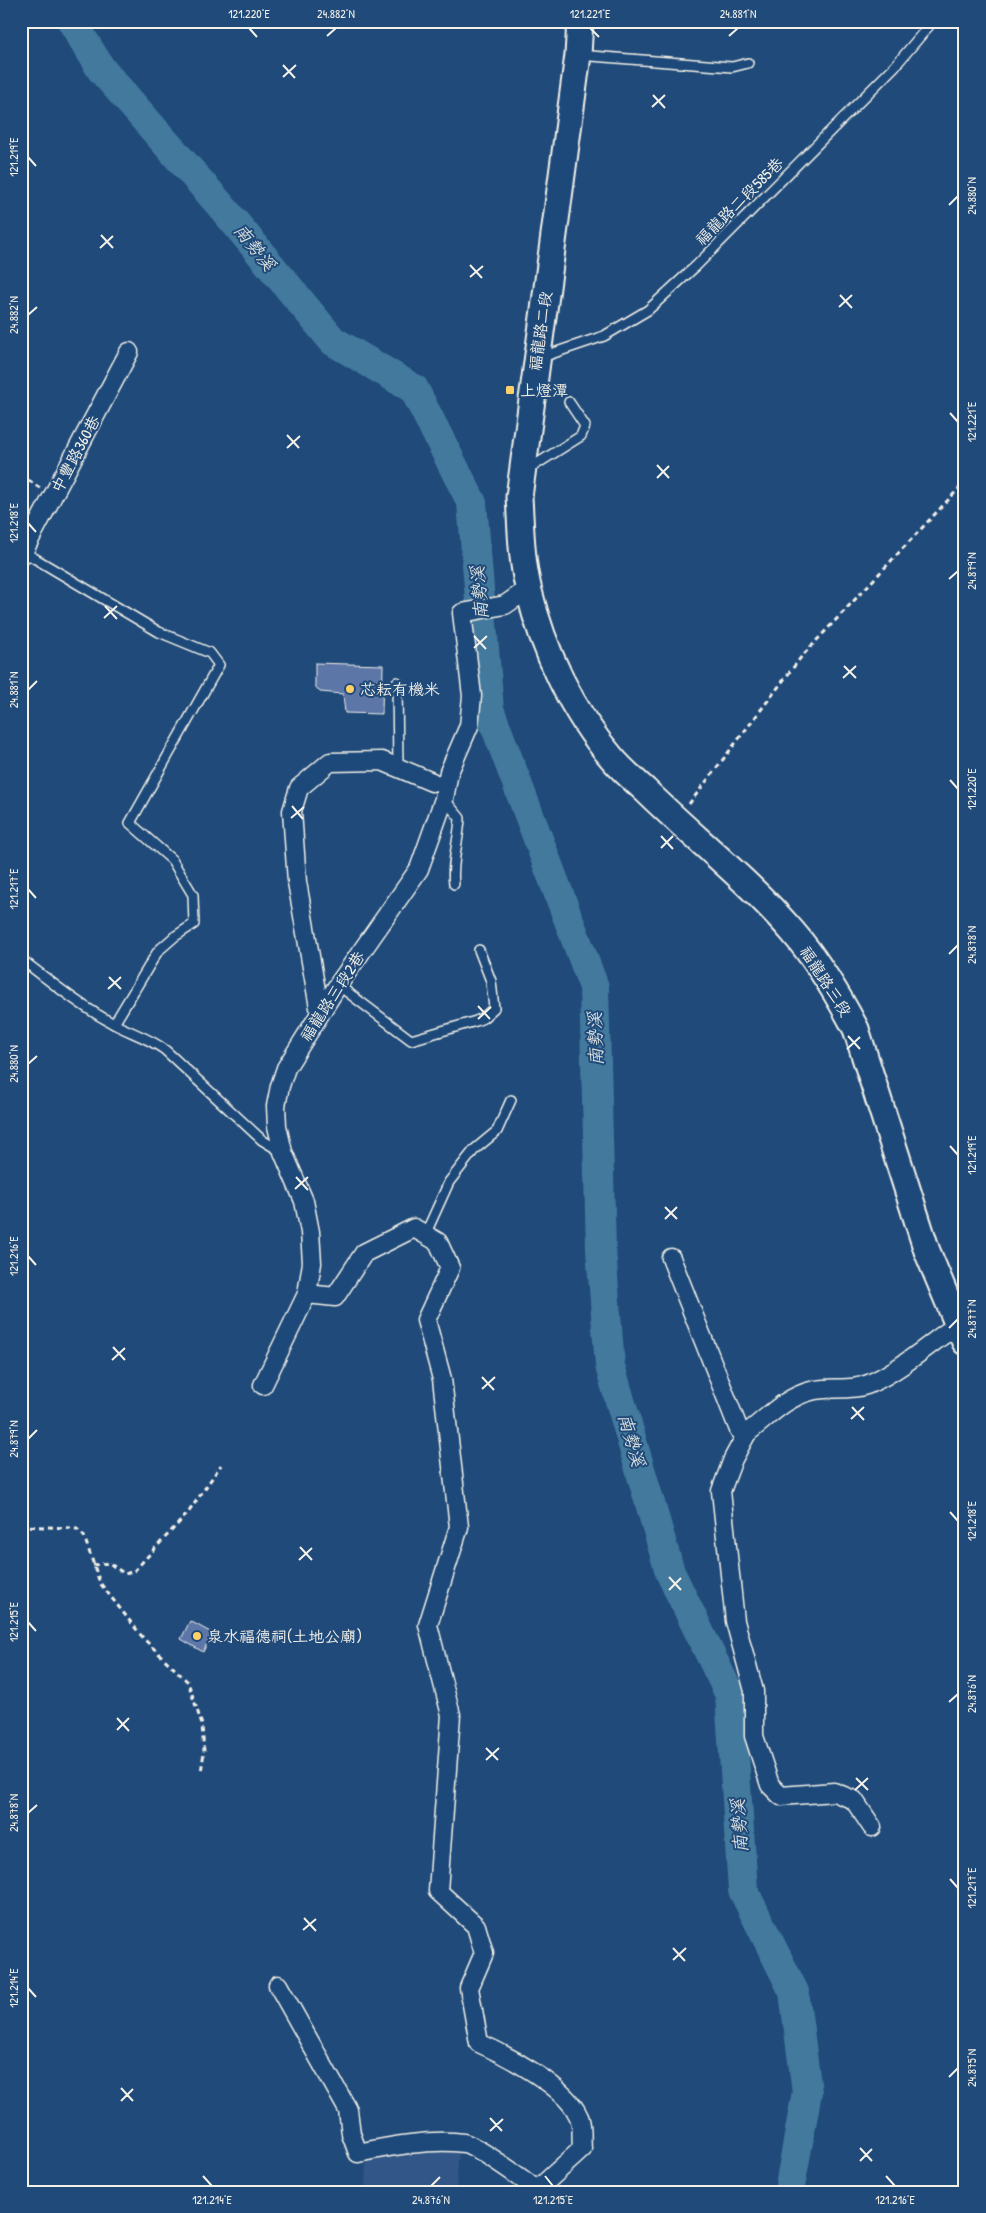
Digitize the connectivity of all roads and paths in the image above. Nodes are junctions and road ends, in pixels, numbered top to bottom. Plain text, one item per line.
1 (580, 21) edge
2 (932, 21) edge
3 (578, 55) junction
4 (748, 63) dead end
5 (129, 352) dead end
6 (536, 359) junction
7 (568, 402) dead end
8 (522, 473) junction
9 (21, 475) edge
10 (965, 482) edge
11 (53, 497) junction
12 (22, 554) edge
13 (528, 589) junction
14 (397, 682) dead end
15 (569, 693) joint
16 (398, 768) junction
17 (432, 782) dead end
18 (444, 799) junction
19 (676, 821) junction
20 (454, 884) dead end
21 (479, 950) dead end
22 (21, 960) edge
23 (338, 985) junction
24 (320, 1013) junction
25 (114, 1024) junction
26 (511, 1100) dead end
27 (283, 1152) junction
28 (425, 1235) junction
29 (671, 1258) dead end
30 (307, 1294) junction
31 (961, 1333) edge
32 (263, 1385) dead end
33 (747, 1433) junction
34 (221, 1464) dead end
35 (21, 1526) edge
36 (93, 1565) junction
37 (201, 1772) dead end
38 (872, 1827) dead end
39 (278, 1985) dead end
40 (537, 2191) edge

1 - 3 main road, 福龍路二段
2 - 6 lane, 福龍路二段585巷
3 - 4 lane
3 - 6 main road, 福龍路二段
5 - 11 street, 中豐路360巷
6 - 8 main road, 福龍路二段
7 - 8 lane
8 - 13 main road, 福龍路二段
9 - 11 path
10 - 19 path
11 - 12 street, 中豐路360巷
12 - 25 lane
13 - 15 main road, 福龍路二段
13 - 18 street, 福龍路三段2巷
14 - 16 lane
15 - 19 main road, 福龍路三段
16 - 17 street
16 - 24 street
18 - 20 lane
18 - 23 street, 福龍路三段2巷
19 - 31 main road, 福龍路三段
21 - 23 lane
22 - 25 lane
23 - 24 street, 福龍路三段2巷
24 - 27 street, 福龍路三段2巷
25 - 27 lane
26 - 28 lane
27 - 30 street, 福龍路三段2巷
28 - 30 street
28 - 40 street
29 - 33 street
30 - 32 street, 福龍路三段2巷
31 - 33 street
33 - 38 street
34 - 36 path
35 - 36 path
36 - 37 path
39 - 40 street

